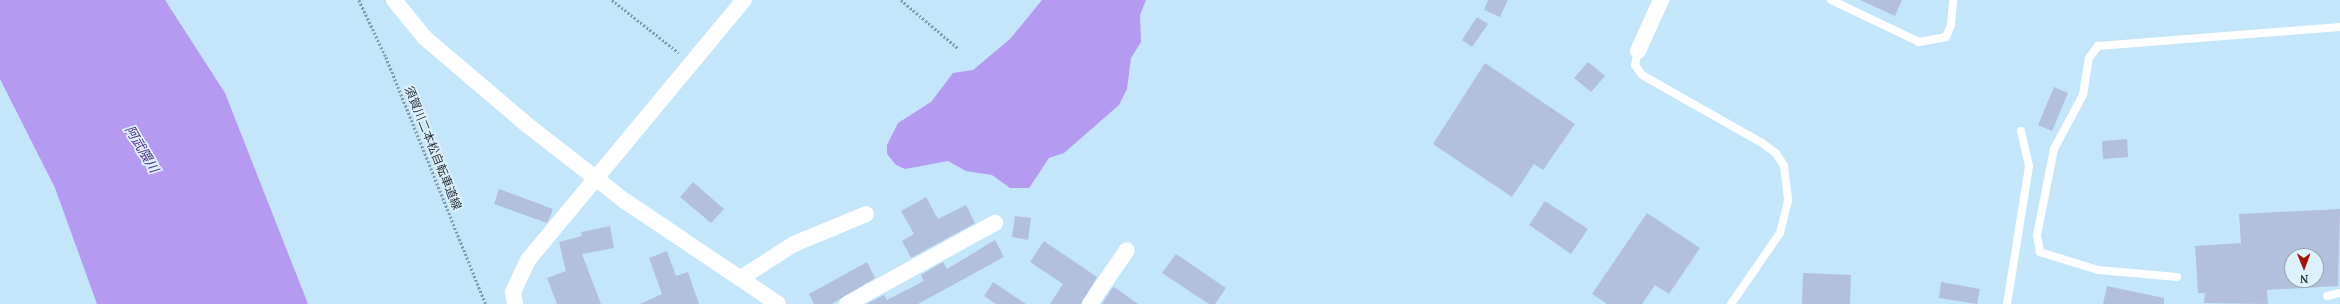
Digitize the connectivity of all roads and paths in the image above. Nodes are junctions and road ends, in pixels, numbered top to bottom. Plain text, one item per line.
1 (359, 0) edge
2 (394, 0) edge
3 (612, 0) edge
4 (744, 0) edge
5 (901, 0) edge
6 (1661, 0) edge
7 (1831, 0) edge
8 (1953, 0) edge
9 (2340, 27) edge
10 (959, 49) dead end
11 (1638, 51) joint
12 (692, 63) junction
13 (2021, 131) dead end
14 (594, 176) junction
15 (866, 214) dead end
16 (995, 223) dead end
17 (1127, 250) dead end
18 (741, 278) junction
19 (2177, 278) dead end
20 (2340, 293) edge
21 (2327, 296) dead end
22 (486, 304) edge
23 (515, 304) edge
24 (778, 304) edge
25 (847, 304) edge
26 (1090, 304) edge
27 (1731, 304) edge
28 (2007, 304) edge

1 - 22 path, 須賀川二本松自転車道線
2 - 14 street
3 - 12 path
4 - 12 street
5 - 10 path
6 - 11 street
7 - 8 lane
9 - 19 lane
11 - 27 lane
12 - 14 street
13 - 28 lane
14 - 18 street
14 - 23 street
15 - 18 street
16 - 25 street
17 - 26 street
18 - 24 street
20 - 21 lane

